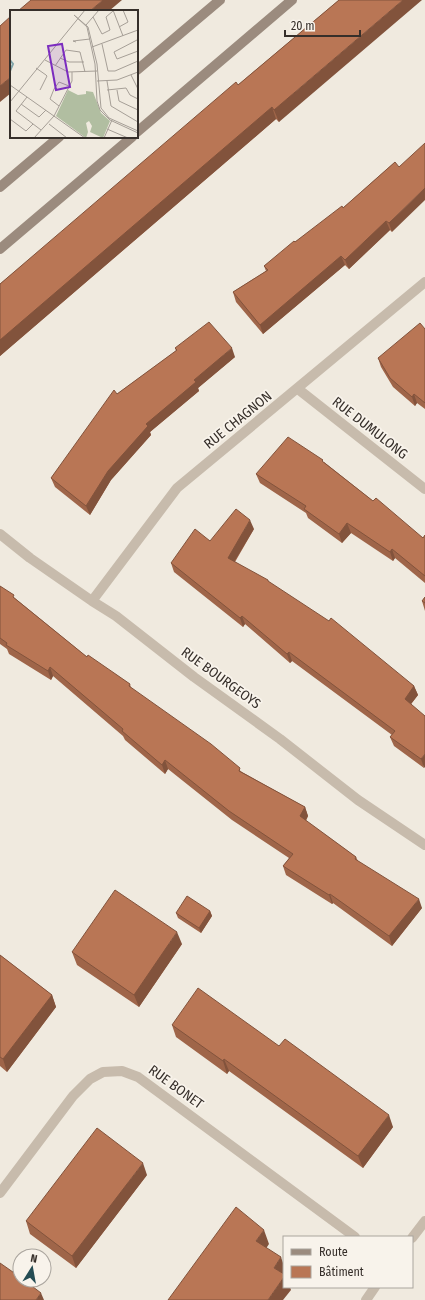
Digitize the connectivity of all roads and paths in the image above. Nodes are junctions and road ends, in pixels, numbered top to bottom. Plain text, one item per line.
1 (220, 0) edge
2 (292, 0) edge
3 (138, 69) edge
4 (138, 131) edge
5 (58, 138) edge
6 (131, 138) edge
7 (0, 187) edge
8 (0, 249) edge
9 (425, 282) edge
10 (298, 388) junction
11 (425, 489) edge
12 (0, 534) edge
13 (92, 601) junction
14 (425, 845) edge
15 (0, 1193) edge
16 (425, 1221) edge
17 (354, 1236) edge
18 (413, 1237) edge
19 (374, 1288) edge
20 (366, 1300) edge

1 - 3 street
2 - 4 street
5 - 7 street
6 - 8 street
9 - 10 street, RUE CHAGNON
10 - 11 street, RUE DUMULONG
10 - 13 street, RUE CHAGNON
12 - 13 street, RUE BOURGEOYS
13 - 14 street, RUE BOURGEOYS
15 - 17 street, RUE BONET
16 - 18 street
19 - 20 street

